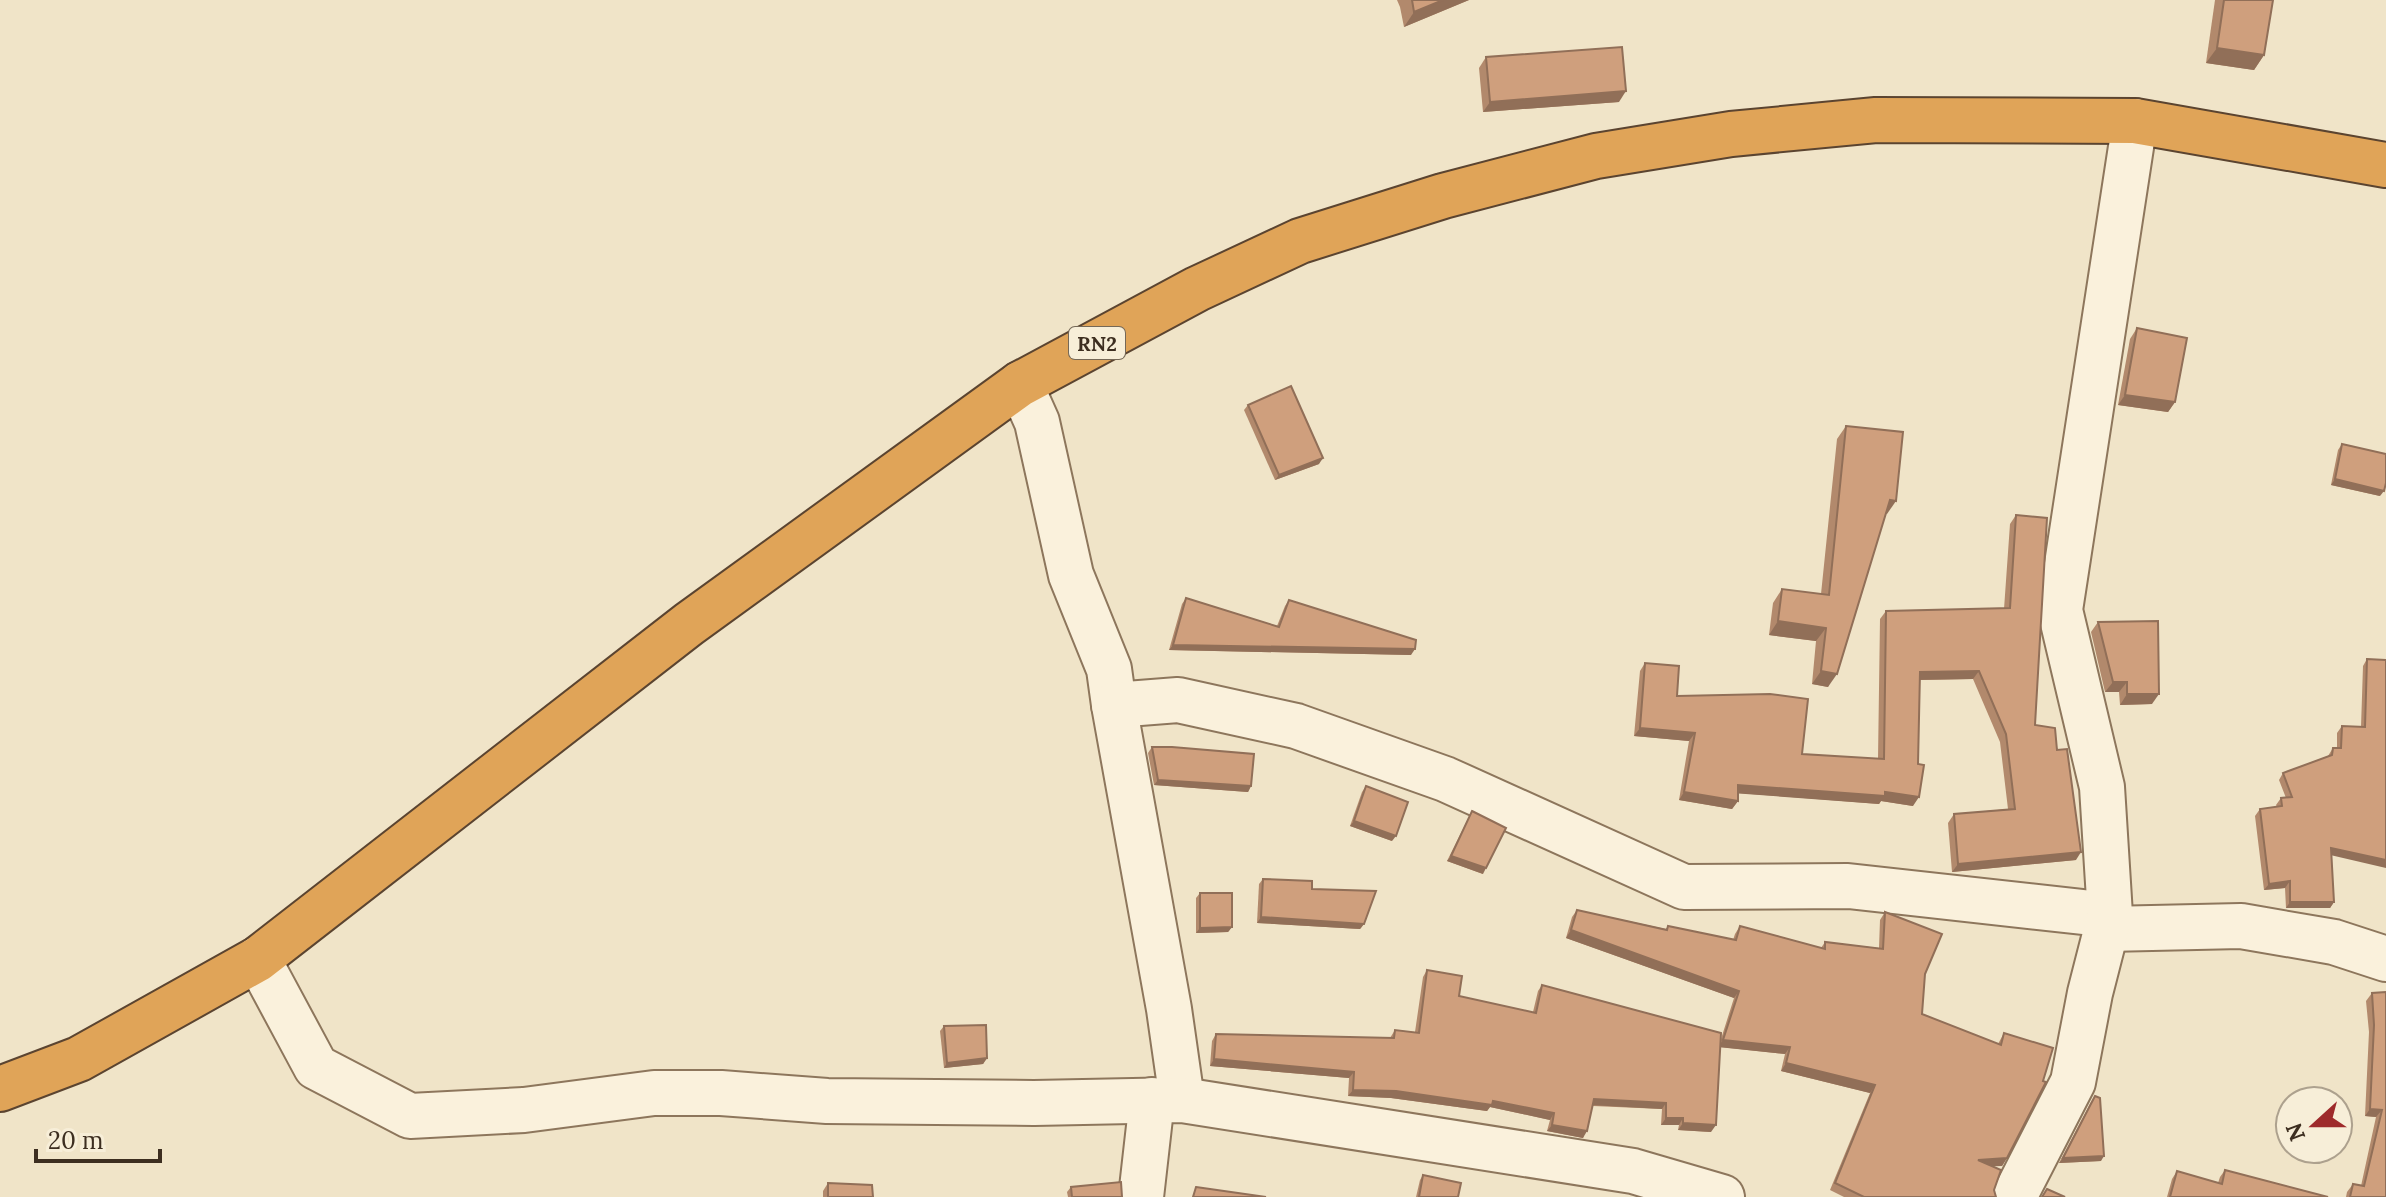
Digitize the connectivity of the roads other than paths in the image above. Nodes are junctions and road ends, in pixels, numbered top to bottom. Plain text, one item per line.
1 (2135, 121) junction
2 (2386, 165) edge
3 (1020, 384) junction
4 (1114, 705) junction
5 (2109, 922) junction
6 (258, 959) junction
7 (2386, 959) edge
8 (0, 1089) edge
9 (1167, 1100) junction
10 (1141, 1197) edge
11 (1722, 1197) edge
12 (2014, 1197) edge

1 - 2 highway, RN2
1 - 3 highway, RN2
1 - 5 street
3 - 4 street
3 - 6 highway, RN2
4 - 5 street
4 - 9 street
5 - 7 street
5 - 12 street
6 - 8 highway, RN2
6 - 9 street
9 - 10 street
9 - 11 street

